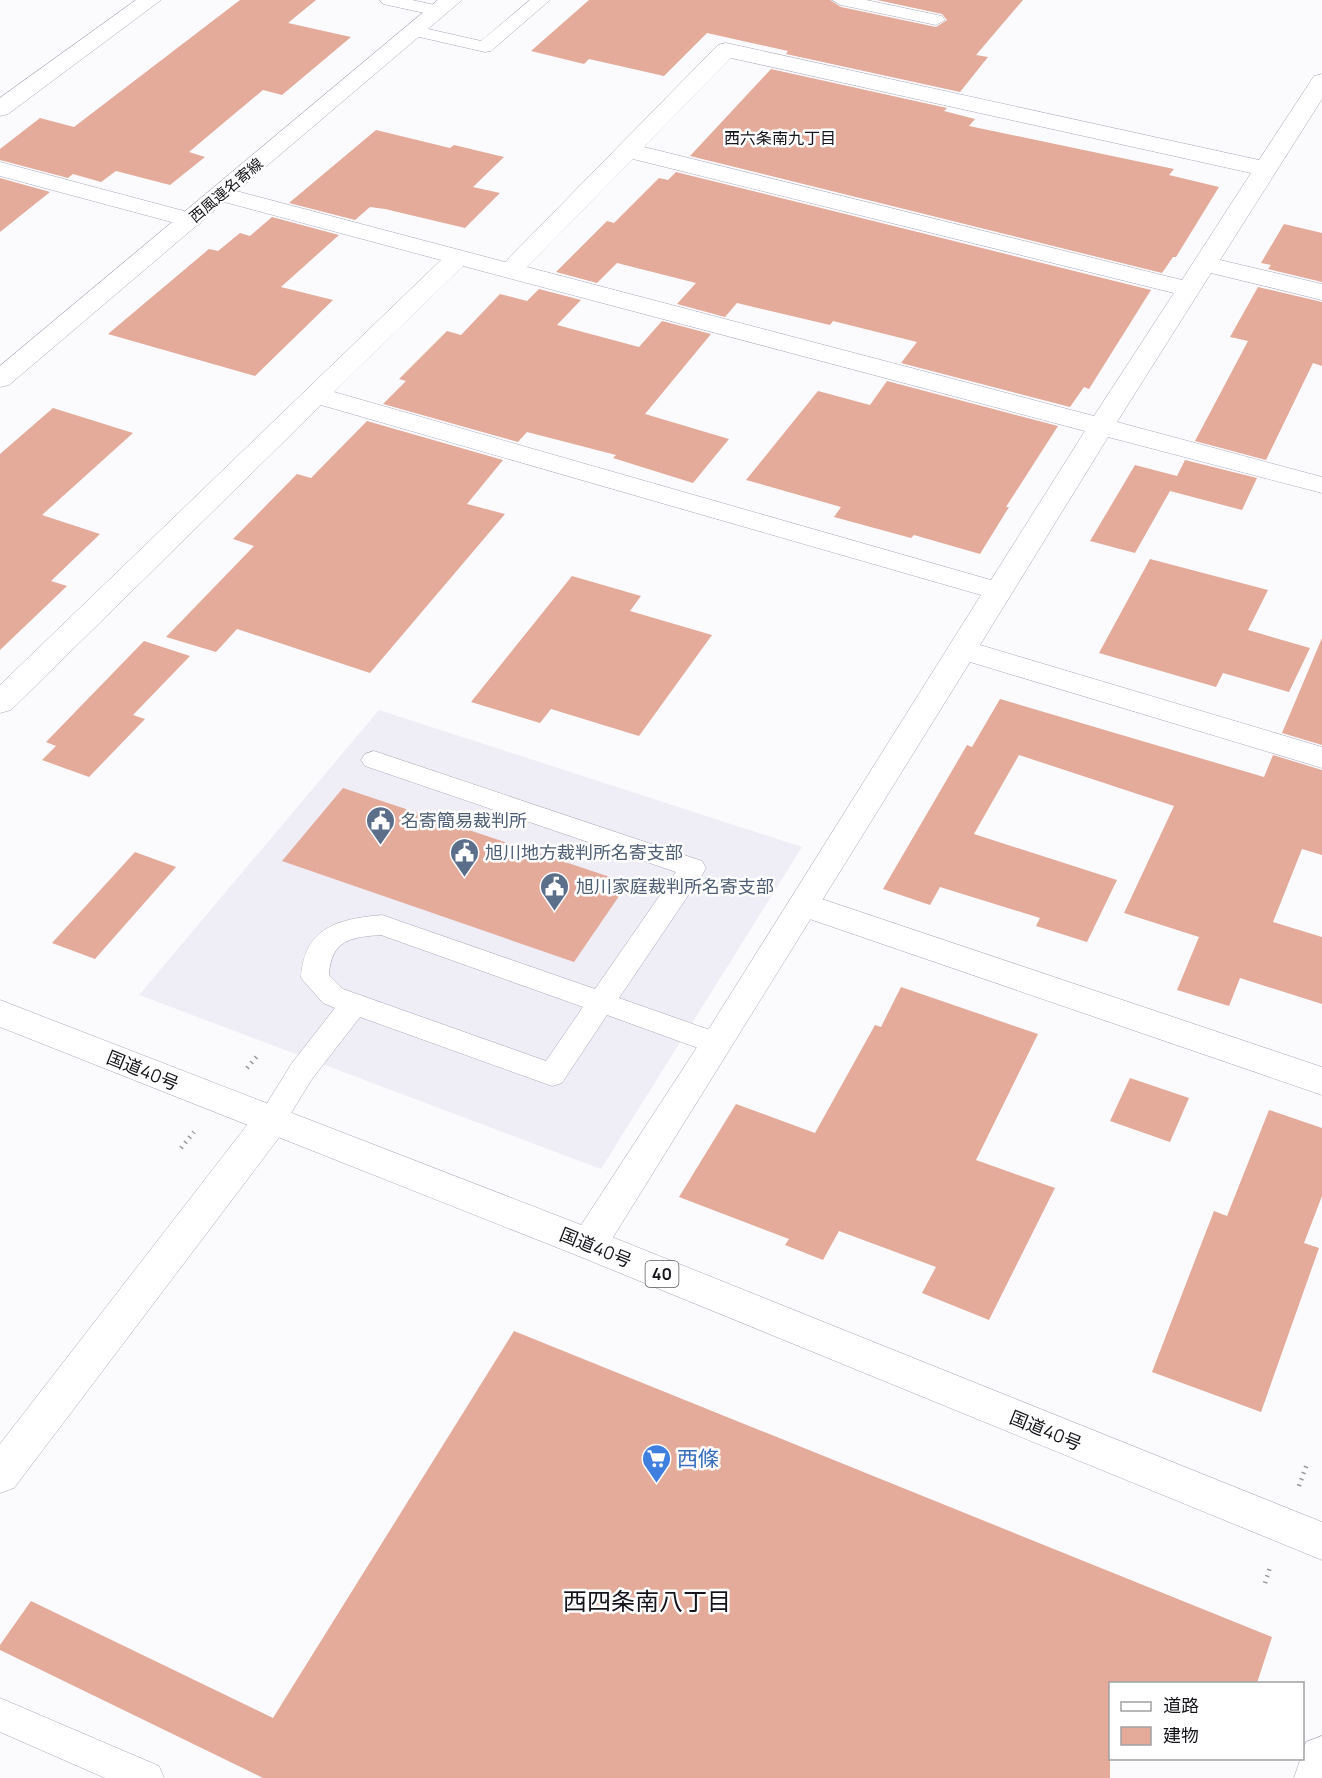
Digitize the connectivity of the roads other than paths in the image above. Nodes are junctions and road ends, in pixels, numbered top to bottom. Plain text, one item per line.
1 (150, 0) edge
2 (389, 0) edge
3 (541, 0) edge
4 (841, 0) edge
5 (445, 6) edge
6 (936, 20) dead end
7 (415, 31) junction
8 (1318, 96) edge
9 (0, 109) edge
10 (631, 151) junction
11 (0, 169) edge
12 (1266, 169) junction
13 (221, 194) junction
14 (190, 220) junction
15 (459, 256) junction
16 (1205, 264) junction
17 (512, 269) junction
18 (1189, 289) junction
19 (1322, 292) edge
20 (0, 379) edge
21 (314, 395) junction
22 (1101, 426) junction
23 (1322, 484) edge
24 (998, 591) junction
25 (961, 649) junction
26 (0, 703) edge
27 (1322, 758) edge
28 (374, 760) dead end
29 (804, 905) junction
30 (601, 1002) junction
31 (354, 1004) junction
32 (0, 1013) edge
33 (717, 1044) junction
34 (1322, 1081) edge
35 (271, 1121) junction
36 (590, 1244) junction
37 (0, 1475) edge
38 (1322, 1541) edge
39 (0, 1715) edge
40 (1322, 1757) edge
41 (146, 1778) edge
42 (1316, 1778) edge

1 - 9 main road
2 - 5 lane
3 - 7 lane
4 - 6 lane
5 - 7 main road, 西風連名寄線
7 - 13 main road, 西風連名寄線
8 - 12 main road
10 - 12 main road
10 - 17 main road
10 - 18 main road
11 - 14 main road
12 - 16 main road
13 - 14 main road, 西風連名寄線
13 - 15 main road
14 - 20 main road, 西風連名寄線
15 - 17 main road
15 - 21 main road
16 - 18 main road
16 - 19 main road
17 - 22 main road
18 - 22 main road
21 - 24 main road
21 - 26 main road
22 - 23 main road
22 - 24 main road
24 - 25 main road
25 - 27 main road
25 - 29 main road
28 - 30 lane
29 - 33 main road
29 - 34 main road
30 - 31 lane
30 - 31 lane
30 - 33 lane
31 - 35 lane
32 - 35 main road, 国道40号 / 40
33 - 36 main road
35 - 36 main road, 国道40号 / 40
35 - 37 main road
36 - 38 main road, 国道40号 / 40
39 - 41 lane
40 - 42 main road

